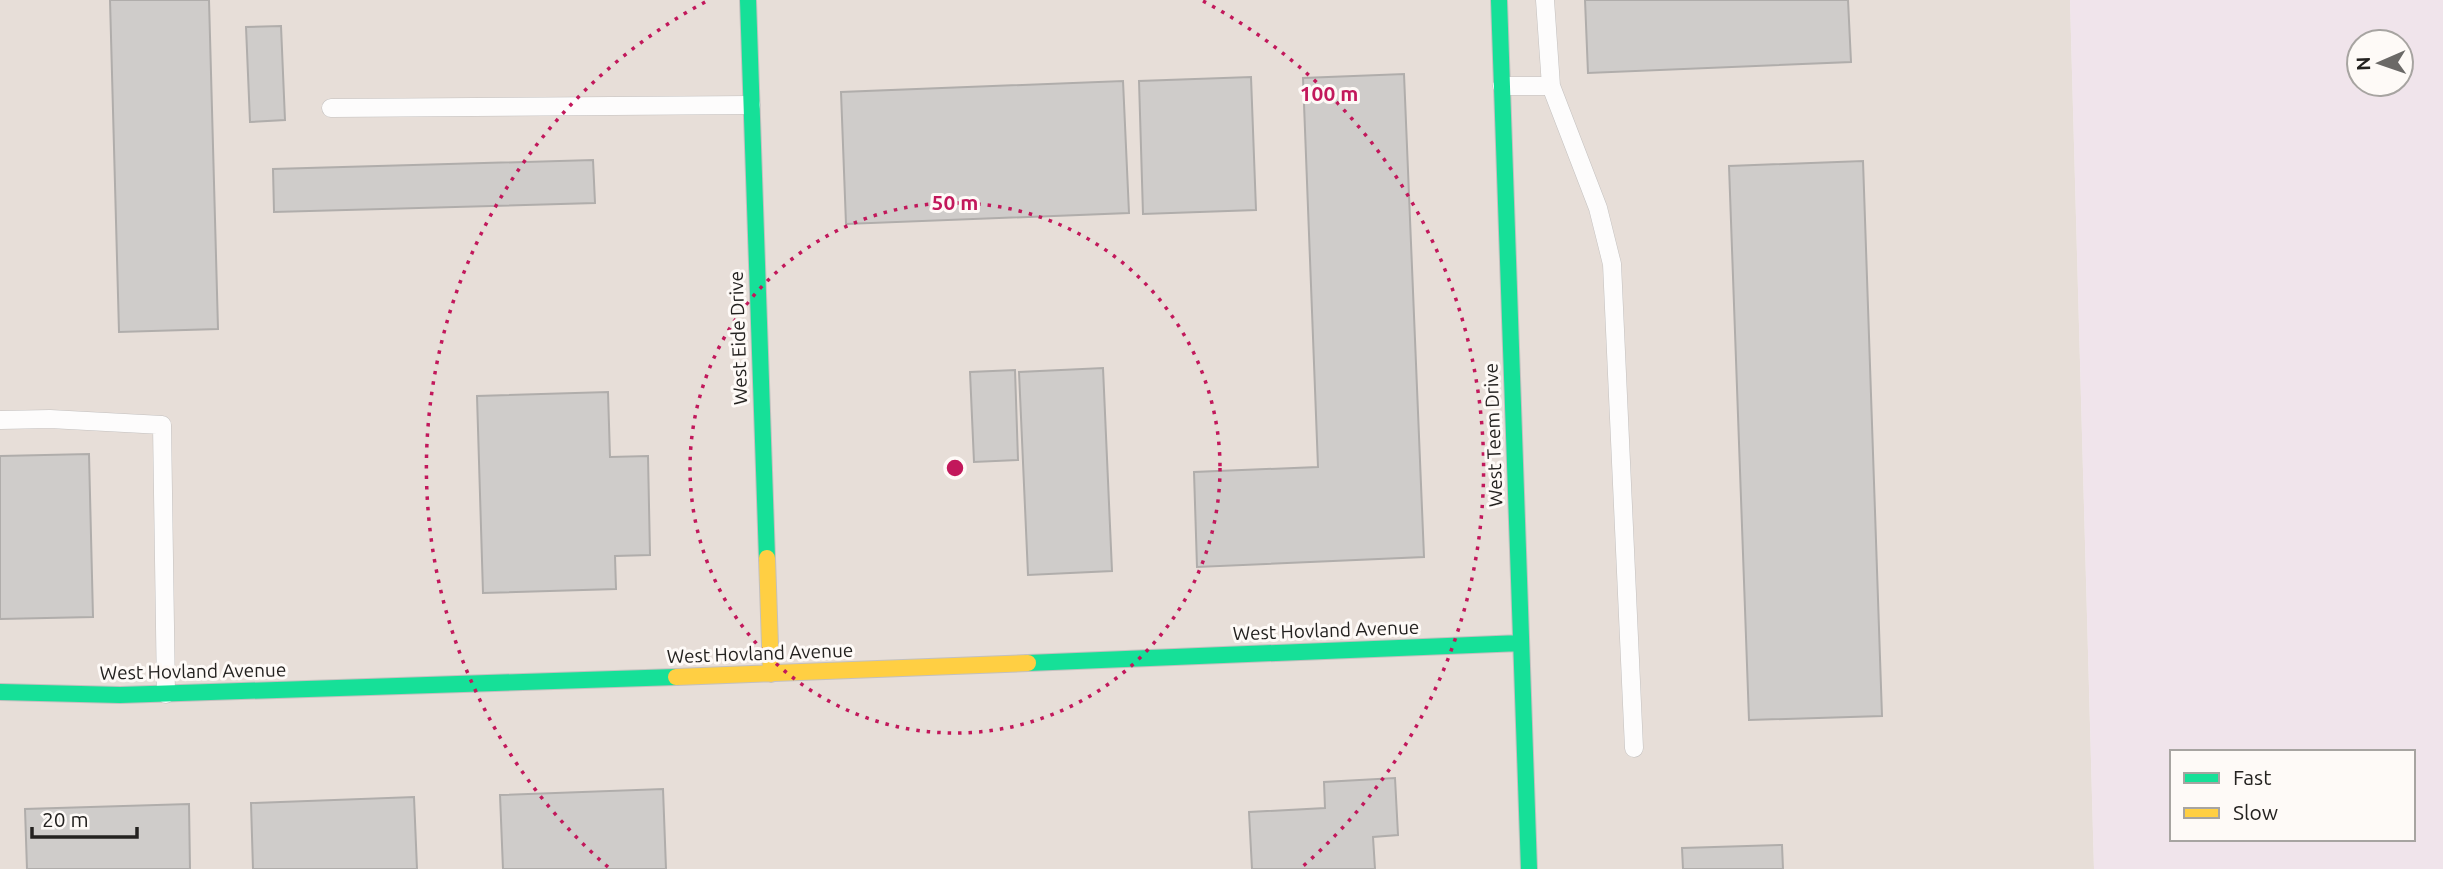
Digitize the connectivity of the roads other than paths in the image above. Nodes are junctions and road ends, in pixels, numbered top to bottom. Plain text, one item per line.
1 (748, 0) edge
2 (1499, 0) edge
3 (1545, 0) edge
4 (1502, 86) junction
5 (1551, 86) junction
6 (751, 105) junction
7 (331, 108) dead end
8 (0, 420) edge
9 (1521, 643) junction
10 (771, 674) junction
11 (0, 692) edge
12 (166, 694) junction
13 (1634, 748) dead end
14 (1529, 869) edge

1 - 6 street, West Eide Drive
2 - 4 street, West Teem Drive
3 - 5 lane
4 - 5 lane
4 - 9 street, West Teem Drive
5 - 13 lane
6 - 7 lane
6 - 10 street, West Eide Drive
8 - 12 lane
9 - 10 street, West Hovland Avenue
9 - 14 street, West Teem Drive
10 - 12 street, West Hovland Avenue
11 - 12 street, West Hovland Avenue

